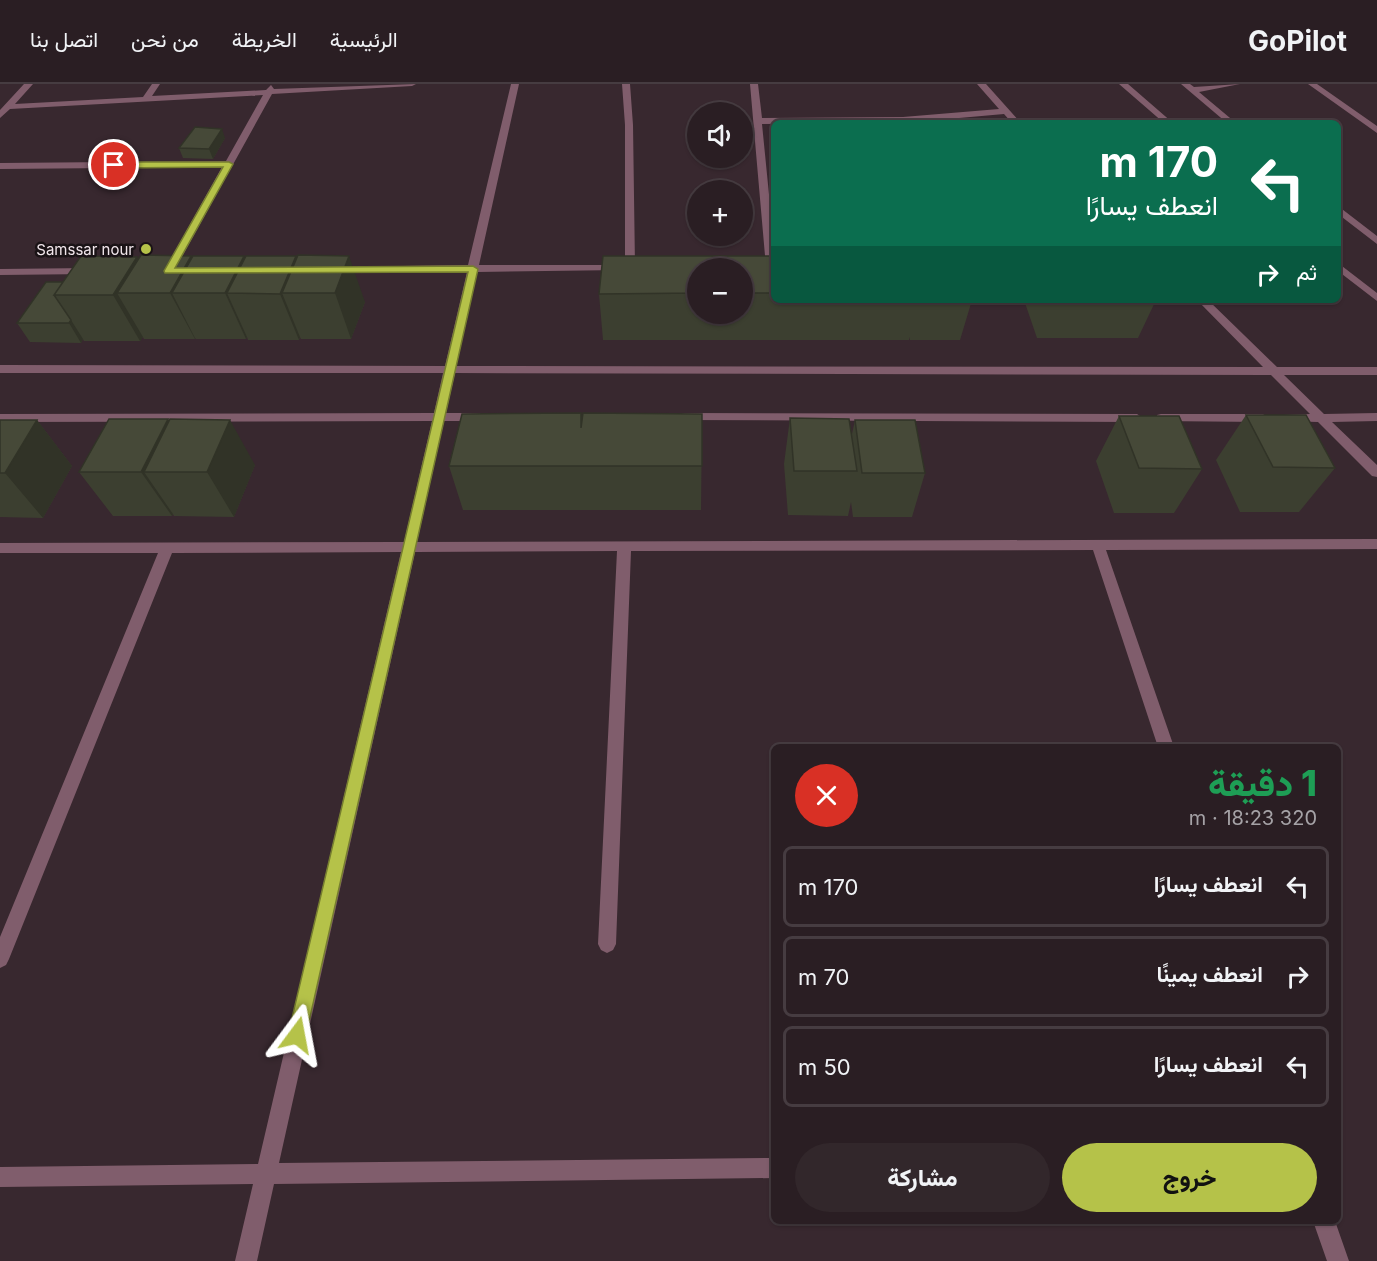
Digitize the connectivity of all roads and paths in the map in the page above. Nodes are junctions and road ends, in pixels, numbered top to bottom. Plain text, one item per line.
1 (28, 84) edge
2 (156, 84) edge
3 (412, 84) edge
4 (515, 84) edge
5 (626, 84) edge
6 (754, 84) edge
7 (981, 84) edge
8 (1123, 84) edge
9 (1236, 84) edge
10 (1312, 84) edge
11 (1188, 87) edge
12 (271, 89) edge
13 (146, 99) junction
14 (8, 107) junction
15 (1004, 111) junction
16 (0, 115) edge
17 (903, 120) edge
18 (1014, 120) edge
19 (1165, 120) edge
20 (1228, 120) edge
21 (758, 121) junction
22 (771, 121) edge
23 (1377, 130) edge
24 (229, 164) junction
25 (0, 166) edge
26 (769, 191) edge
27 (1341, 211) edge
28 (1377, 241) edge
29 (771, 242) edge
30 (630, 267) junction
31 (642, 267) edge
32 (759, 267) edge
33 (771, 267) edge
34 (1341, 268) edge
35 (473, 269) junction
36 (321, 270) edge
37 (180, 271) edge
38 (0, 272) edge
39 (101, 272) edge
40 (1377, 298) edge
41 (1205, 303) edge
42 (449, 367) junction
43 (0, 369) edge
44 (1377, 370) edge
45 (1275, 371) junction
46 (437, 417) junction
47 (497, 417) edge
48 (676, 417) edge
49 (1377, 417) edge
50 (0, 418) edge
51 (1323, 418) junction
52 (1377, 473) edge
53 (1097, 543) junction
54 (1377, 544) edge
55 (624, 546) junction
56 (408, 547) junction
57 (0, 548) edge
58 (167, 548) junction
59 (1165, 744) edge
60 (607, 944) dead end
61 (0, 959) edge
62 (771, 1168) edge
63 (266, 1175) junction
64 (0, 1177) edge
65 (1325, 1224) edge
66 (246, 1261) edge
67 (1338, 1261) edge

1 - 14 street
2 - 13 street
3 - 12 street
4 - 35 street
5 - 30 street
6 - 21 street
7 - 15 street
8 - 19 street
9 - 11 street
10 - 23 street
11 - 20 street
12 - 13 street
12 - 24 street
13 - 14 street
14 - 16 street
15 - 17 street
15 - 18 street
21 - 22 street
21 - 26 street
24 - 25 street
24 - 37 street
26 - 29 street
27 - 28 street
30 - 31 street
30 - 35 street
32 - 33 street
34 - 40 street
35 - 36 street
35 - 42 street
38 - 39 street
41 - 45 street
42 - 43 street
42 - 45 street
42 - 46 street
44 - 45 street
45 - 51 street
46 - 47 street
46 - 50 street
46 - 56 street
48 - 51 street
49 - 51 street
51 - 52 street
53 - 54 street
53 - 55 street
53 - 59 street
55 - 56 street
55 - 60 street
56 - 58 street
56 - 63 street
57 - 58 street
58 - 61 street
62 - 63 street
63 - 64 street
63 - 66 street
65 - 67 street

